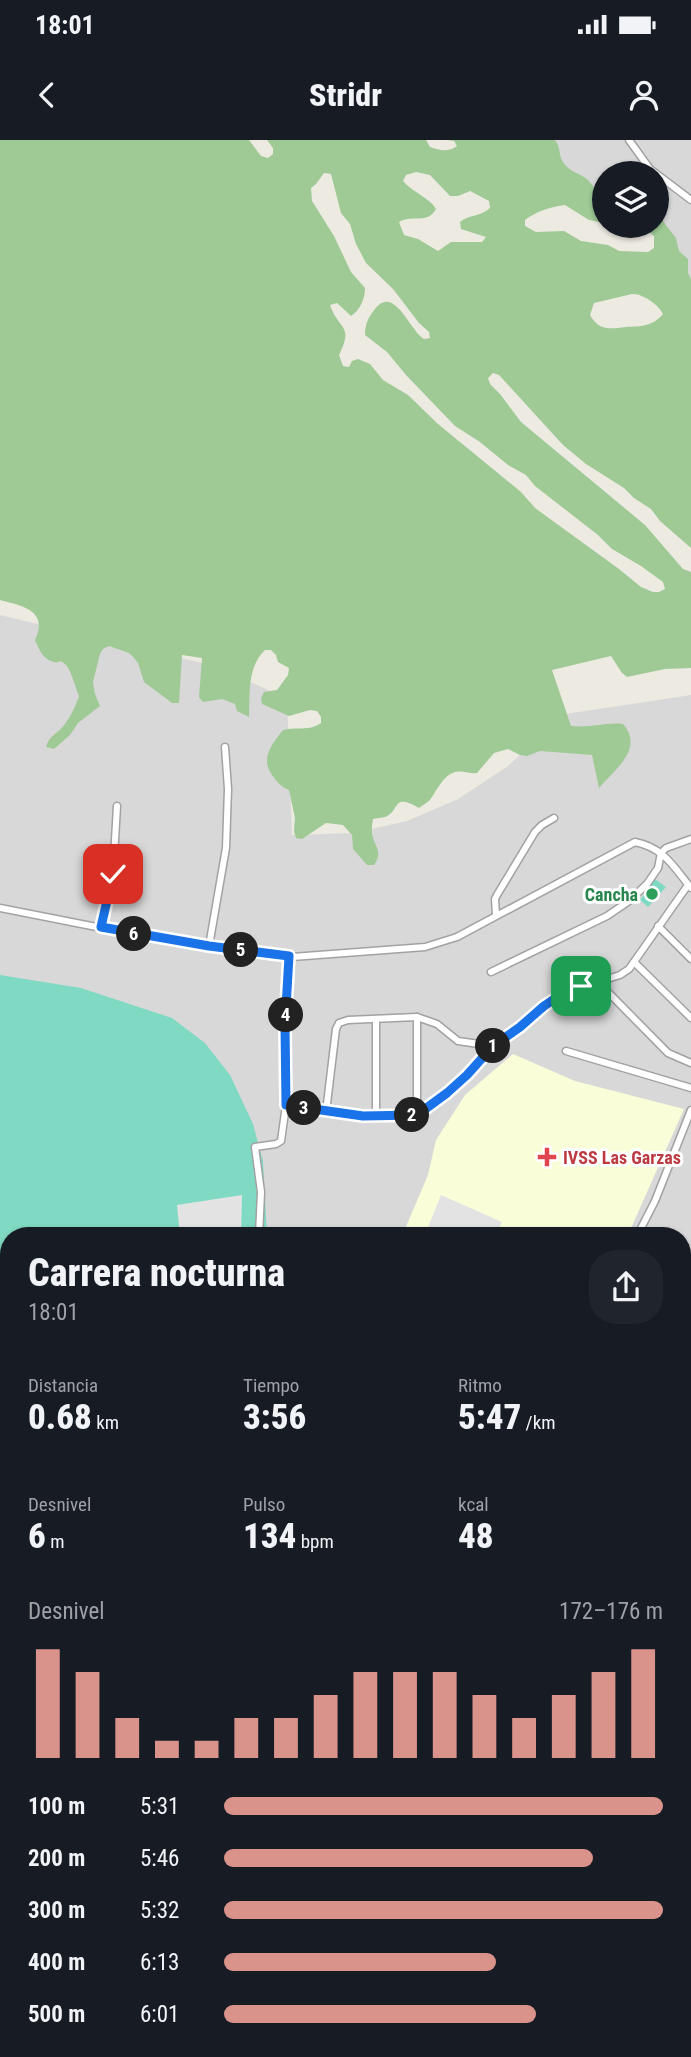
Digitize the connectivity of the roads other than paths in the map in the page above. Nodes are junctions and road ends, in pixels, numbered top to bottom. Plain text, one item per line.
1 (629, 140) edge
2 (691, 200) edge
3 (225, 747) dead end
4 (117, 806) dead end
5 (554, 818) dead end
6 (691, 839) edge
7 (661, 853) junction
8 (690, 886) edge
9 (0, 908) edge
10 (496, 915) junction
11 (658, 926) junction
12 (101, 927) junction
13 (209, 946) junction
14 (289, 956) junction
15 (691, 959) edge
16 (634, 962) junction
17 (491, 972) dead end
18 (599, 983) junction
19 (417, 1017) junction
20 (691, 1018) edge
21 (376, 1019) junction
22 (493, 1046) junction
23 (566, 1051) dead end
24 (691, 1063) edge
25 (691, 1088) edge
26 (286, 1105) junction
27 (691, 1110) edge
28 (326, 1112) junction
29 (417, 1115) junction
30 (376, 1116) junction
31 (259, 1227) edge
32 (642, 1227) edge

1 - 2 street
3 - 13 street
4 - 12 street
5 - 10 street
6 - 7 street
7 - 8 street
7 - 10 street
7 - 17 street
8 - 11 street
9 - 12 street
10 - 14 street
11 - 15 street
11 - 16 street
12 - 13 street
13 - 14 street
14 - 26 street
16 - 18 street
16 - 20 street
18 - 22 street
18 - 24 street
19 - 21 street
19 - 22 street
19 - 29 street
21 - 28 street
21 - 30 street
22 - 29 street
23 - 25 street
26 - 28 street
26 - 31 street
27 - 32 street
28 - 30 street
29 - 30 street

